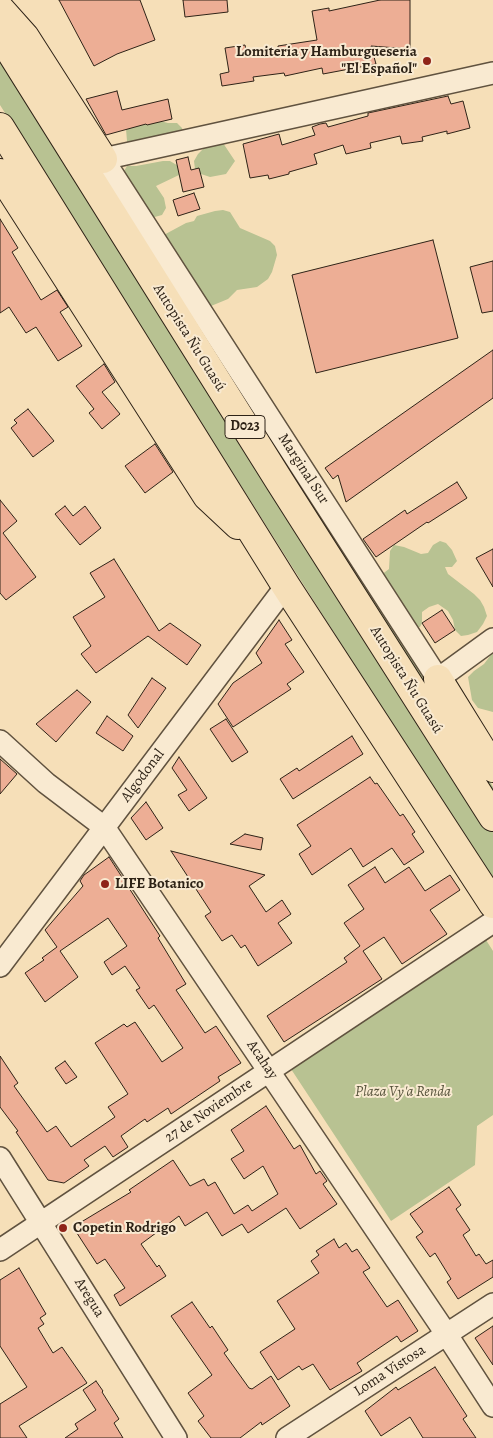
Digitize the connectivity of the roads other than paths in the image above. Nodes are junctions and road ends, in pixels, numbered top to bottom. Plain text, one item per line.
1 (0, 9) edge
2 (0, 35) edge
3 (493, 72) edge
4 (0, 127) edge
5 (103, 159) junction
6 (0, 174) edge
7 (261, 544) junction
8 (286, 586) junction
9 (493, 639) edge
10 (438, 679) junction
11 (0, 741) edge
12 (493, 768) edge
13 (493, 817) edge
14 (104, 827) junction
15 (493, 904) edge
16 (493, 922) edge
17 (0, 966) edge
18 (270, 1072) junction
19 (0, 1158) edge
20 (42, 1222) junction
21 (0, 1250) edge
22 (493, 1304) edge
23 (447, 1334) junction
24 (493, 1406) edge
25 (176, 1438) edge
26 (287, 1438) edge

1 - 5 highway
2 - 13 highway, Autopista Ñu Guasú / D023
3 - 5 street
4 - 7 highway
5 - 10 street, Marginal Sur
6 - 7 highway
7 - 8 highway
8 - 14 street, Algodonal
8 - 15 highway
9 - 10 street
10 - 12 highway
11 - 14 street, Acahay
14 - 17 street, Algodonal
14 - 18 street, Acahay
16 - 18 street, 27 de Noviembre
18 - 20 street, 27 de Noviembre
18 - 23 street, Acahay
19 - 20 street, Aregua
20 - 21 street, 27 de Noviembre
20 - 25 street, Aregua
22 - 23 street, Loma Vistosa
23 - 24 street, Acahay
23 - 26 street, Loma Vistosa

